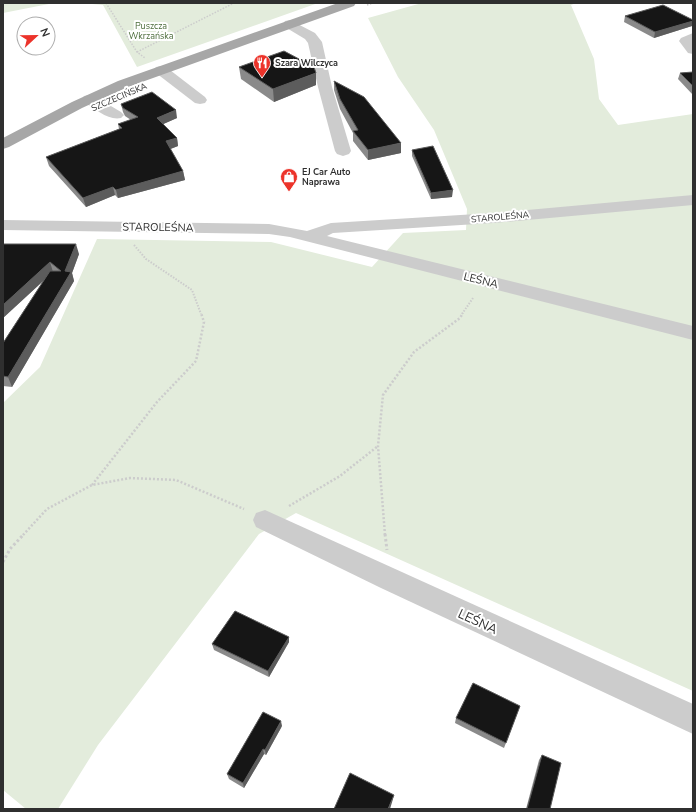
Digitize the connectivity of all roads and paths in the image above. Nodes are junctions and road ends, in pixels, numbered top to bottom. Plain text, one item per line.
1 (106, 3) edge
2 (234, 3) edge
3 (350, 3) edge
4 (290, 24) junction
5 (693, 37) edge
6 (693, 50) edge
7 (137, 52) junction
8 (164, 73) junction
9 (200, 100) dead end
10 (94, 102) junction
11 (116, 115) dead end
12 (3, 144) edge
13 (343, 151) dead end
14 (3, 157) edge
15 (693, 200) edge
16 (3, 214) edge
17 (3, 225) edge
18 (47, 226) junction
19 (269, 229) joint
20 (308, 236) junction
21 (133, 244) dead end
22 (484, 280) junction
23 (693, 333) edge
24 (378, 446) junction
25 (92, 485) junction
26 (265, 520) junction
27 (3, 562) edge
28 (390, 580) junction
29 (693, 719) edge

1 - 7 path
2 - 7 path
3 - 4 main road, SZCZECIŃSKA
4 - 8 main road, SZCZECIŃSKA
4 - 13 street
5 - 6 street
7 - 8 path
8 - 9 street
8 - 10 main road, SZCZECIŃSKA
10 - 11 street
10 - 12 main road, SZCZECIŃSKA
10 - 14 main road, SZCZECIŃSKA
15 - 20 street, STAROLEŚNA
16 - 18 street, STAROLEŚNA
17 - 18 street, STAROLEŚNA
18 - 19 street, STAROLEŚNA
19 - 20 street, LEŚNA
20 - 22 street, LEŚNA
21 - 25 path
22 - 23 street, LEŚNA
22 - 24 path
24 - 26 path
24 - 28 path
25 - 26 path
25 - 27 path
26 - 28 street, LEŚNA
28 - 29 street, LEŚNA

